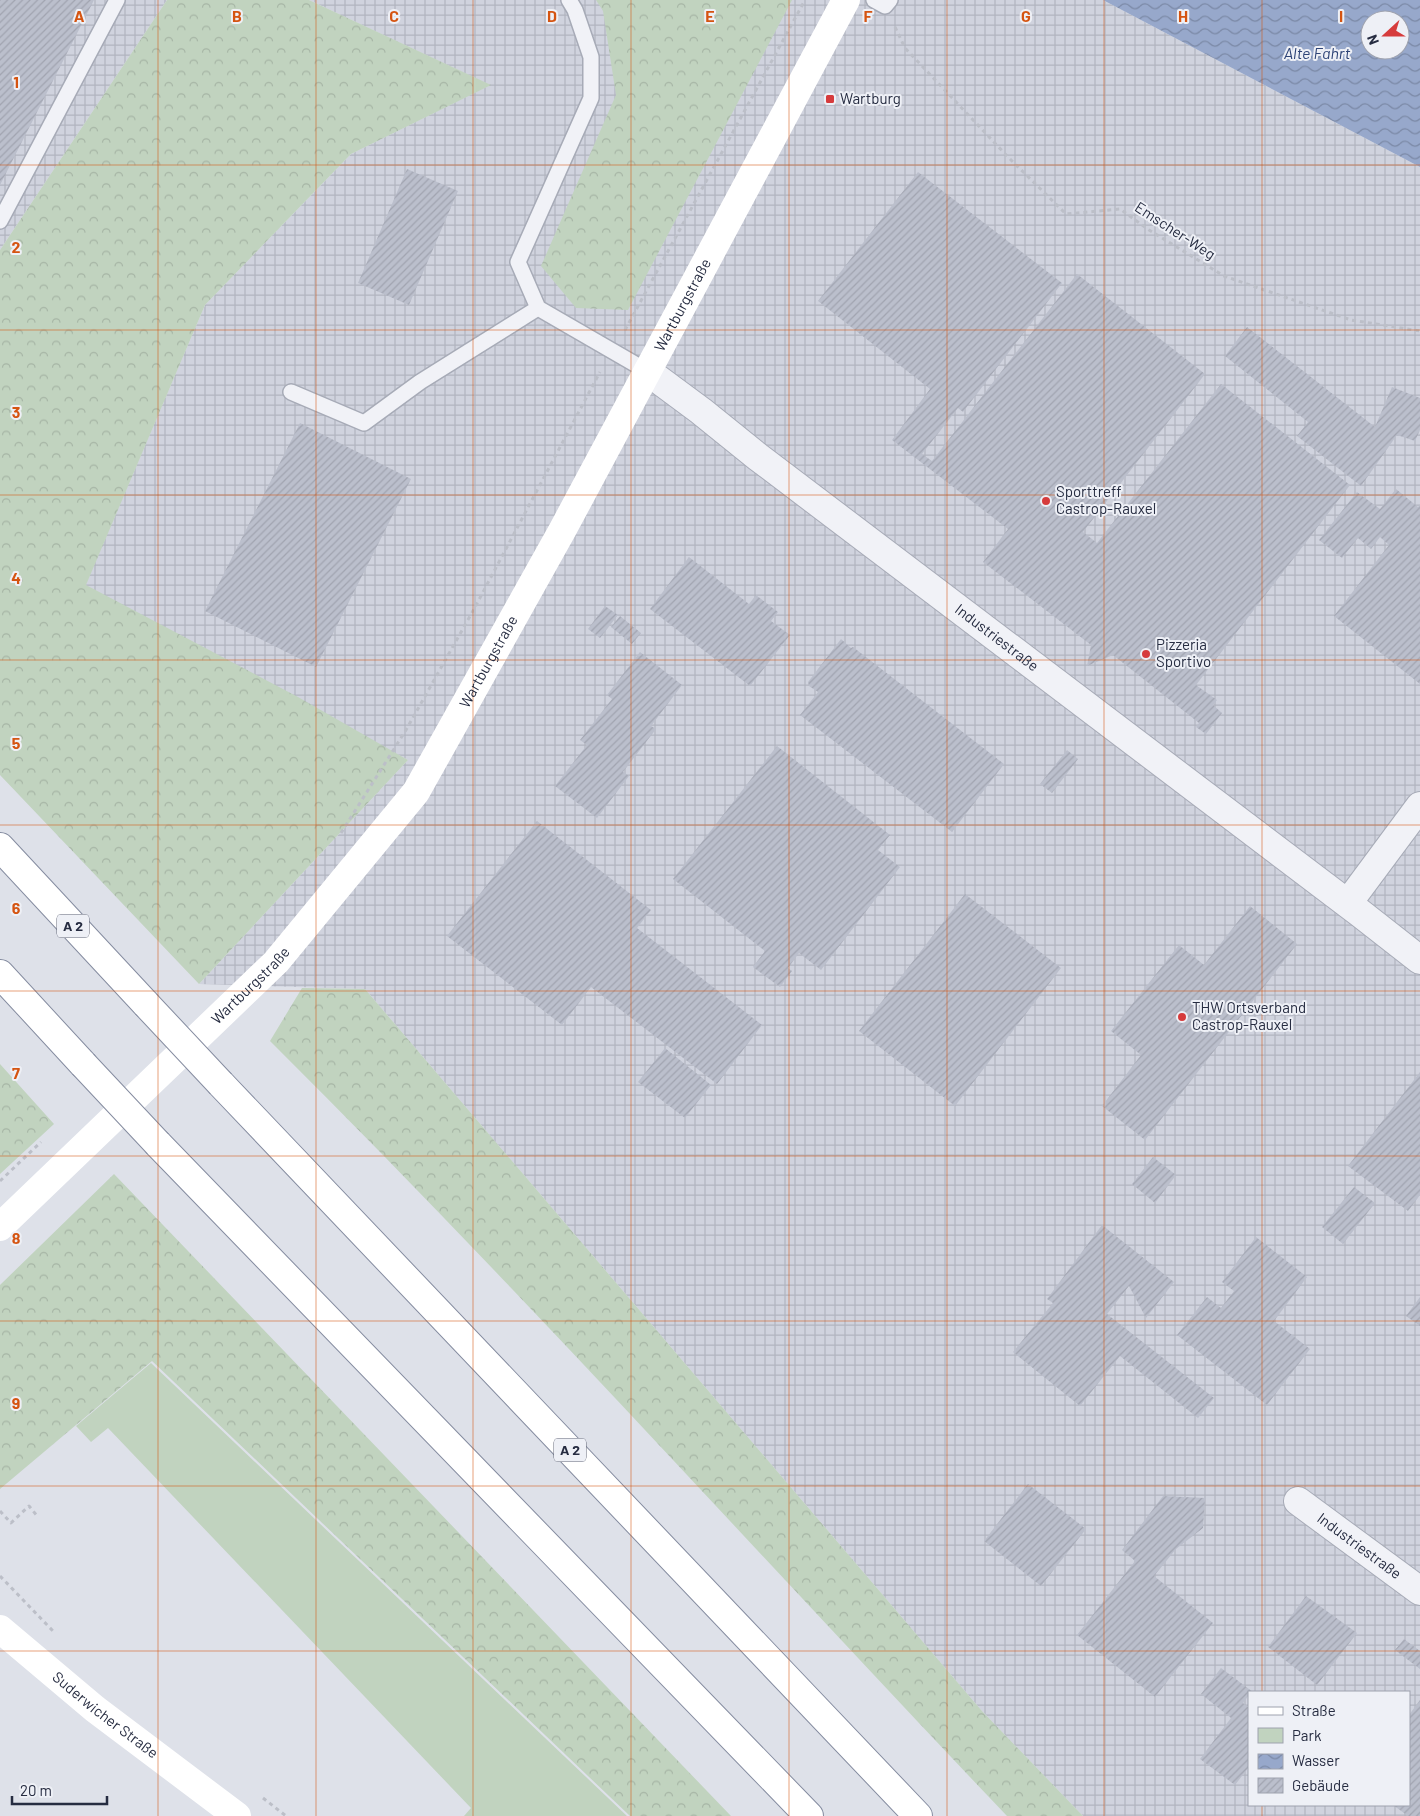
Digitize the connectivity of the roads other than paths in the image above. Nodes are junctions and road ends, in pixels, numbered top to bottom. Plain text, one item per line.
1 (117, 0) edge
2 (569, 0) edge
3 (846, 0) edge
4 (0, 221) edge
5 (538, 308) junction
6 (647, 371) junction
7 (291, 392) dead end
8 (1420, 806) edge
9 (0, 847) edge
10 (1348, 903) junction
11 (1420, 960) edge
12 (0, 974) edge
13 (0, 1227) edge
14 (1298, 1501) dead end
15 (1420, 1591) edge
16 (0, 1629) edge
17 (237, 1816) edge
18 (809, 1816) edge
19 (918, 1816) edge

1 - 4 lane
2 - 5 lane
3 - 6 main road, Wartburgstraße
5 - 6 lane
5 - 7 lane
6 - 10 street, Industriestraße
6 - 13 main road, Wartburgstraße
8 - 10 street
9 - 19 main road, A 2, bridge
10 - 11 street, Industriestraße
12 - 18 main road, bridge
14 - 15 street, Industriestraße
16 - 17 main road, Suderwicher Straße

